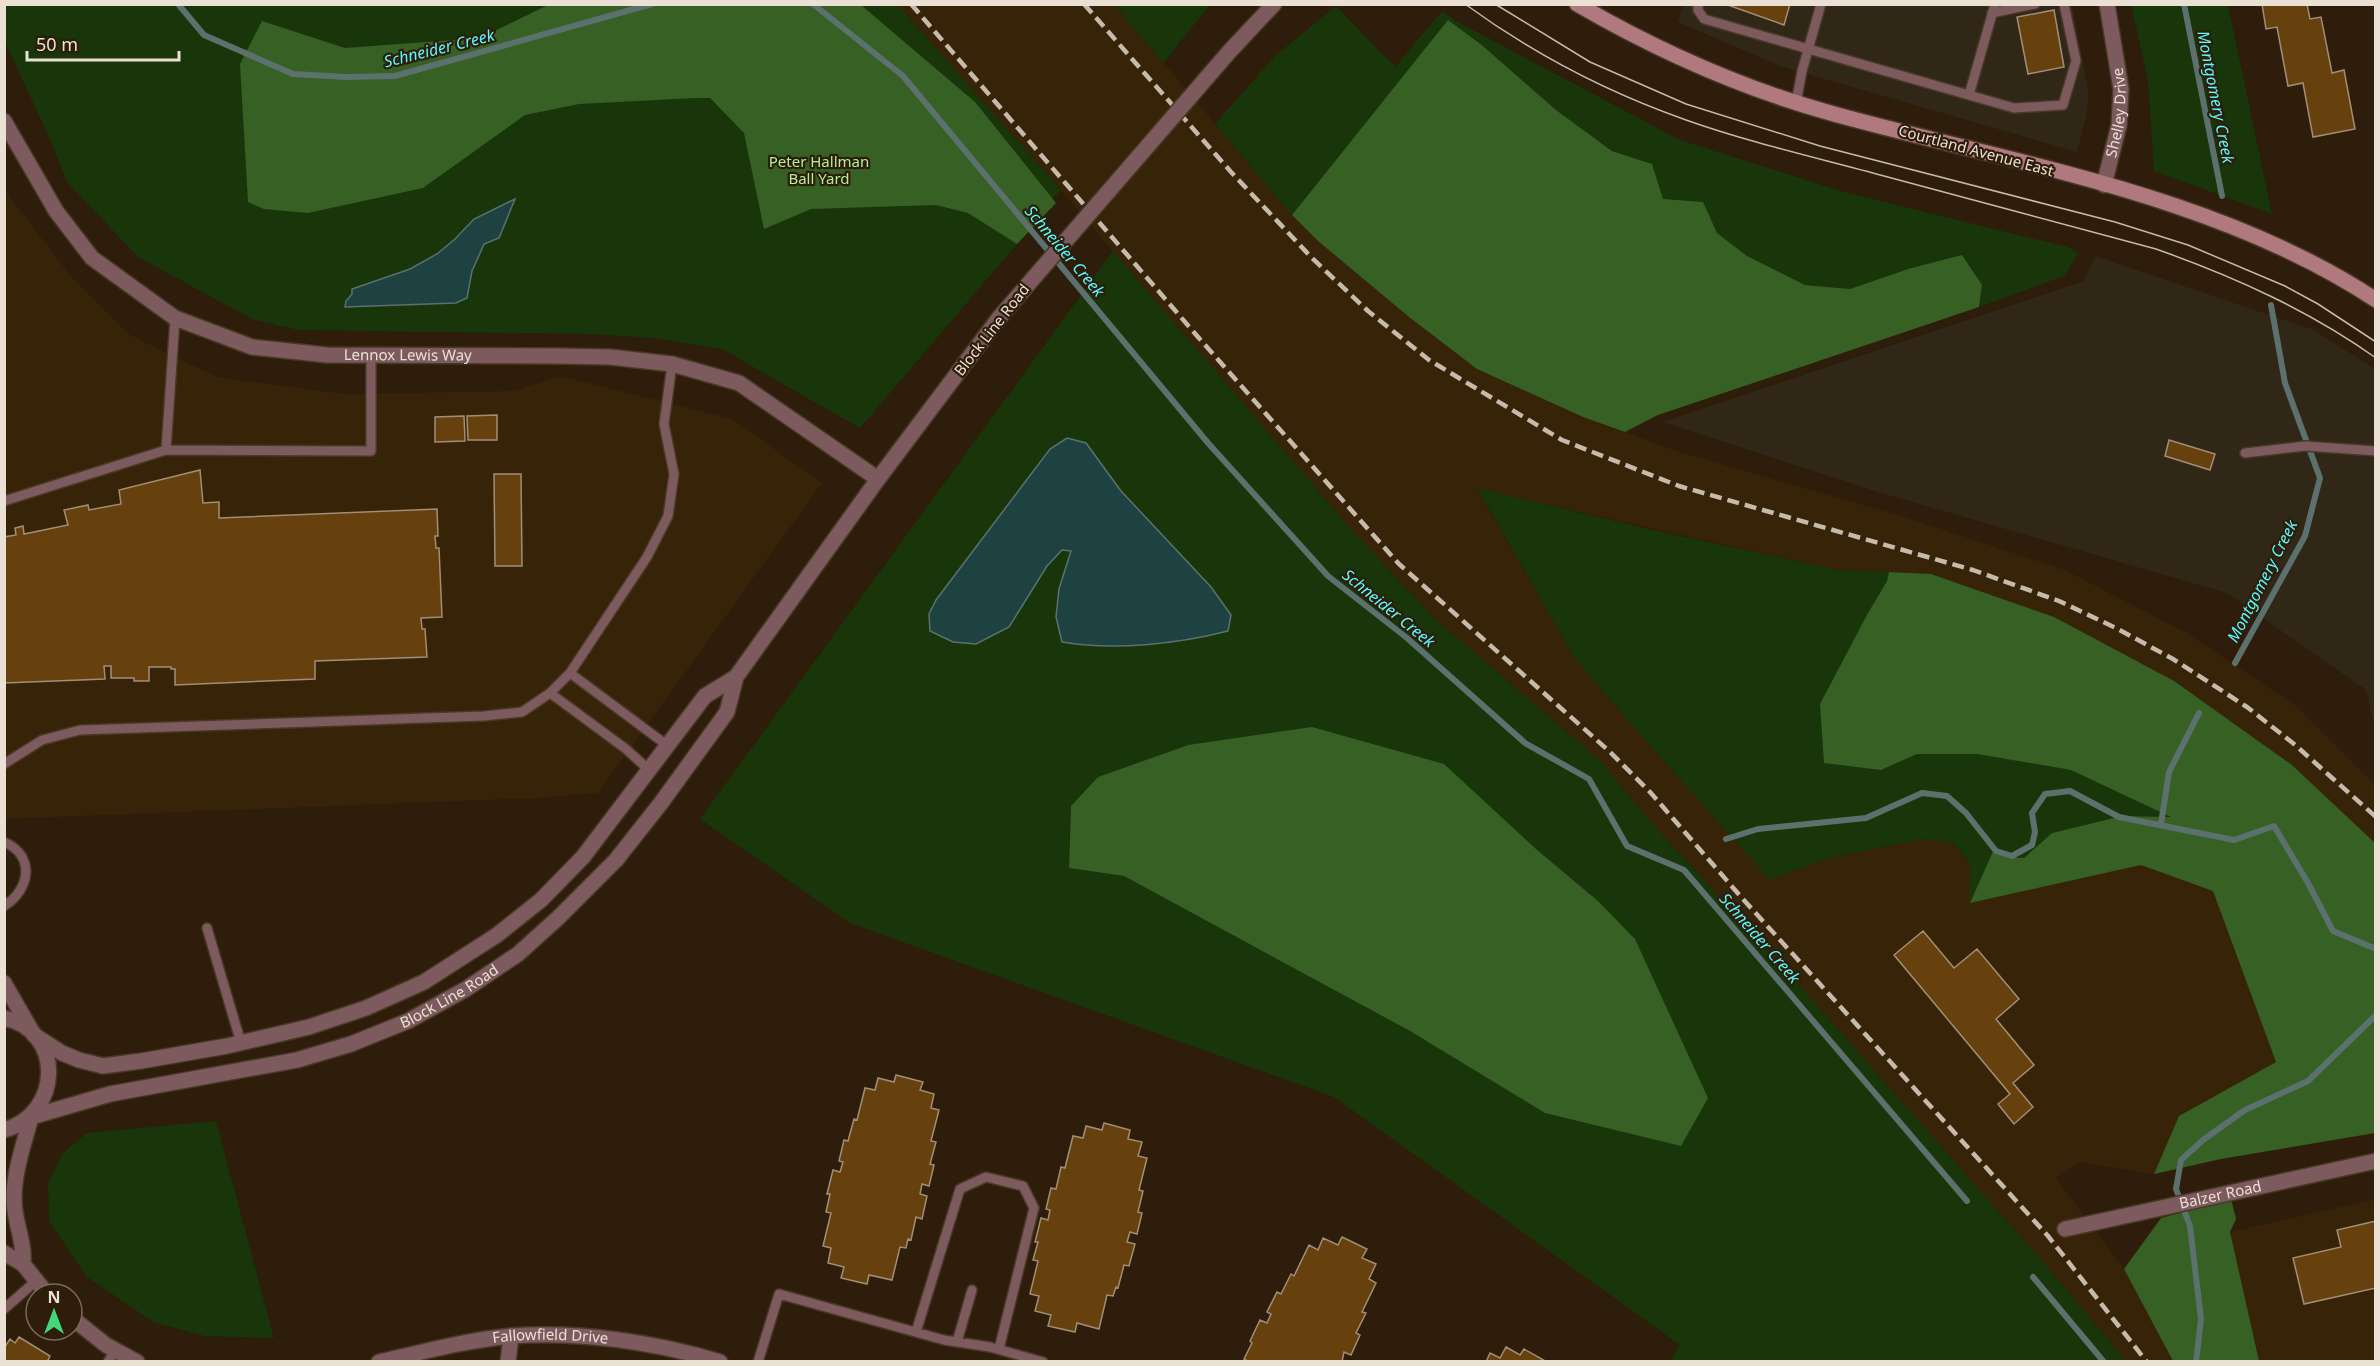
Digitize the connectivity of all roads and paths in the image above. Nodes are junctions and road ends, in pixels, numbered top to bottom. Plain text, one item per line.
1 (1275, 4) edge
2 (1576, 4) edge
3 (1698, 4) edge
4 (1821, 4) edge
5 (2035, 4) edge
6 (2064, 4) edge
7 (2107, 4) edge
8 (1994, 9) edge
9 (1808, 49) junction
10 (1969, 95) junction
11 (1796, 103) junction
12 (4, 121) edge
13 (2104, 185) junction
14 (2376, 300) edge
15 (176, 318) junction
16 (371, 357) junction
17 (672, 364) junction
18 (166, 450) junction
19 (2376, 451) edge
20 (2245, 453) dead end
21 (878, 479) junction
22 (4, 501) edge
23 (570, 673) junction
24 (736, 677) junction
25 (550, 693) junction
26 (668, 746) junction
27 (4, 764) edge
28 (649, 770) junction
29 (4, 842) edge
30 (4, 906) edge
31 (207, 928) dead end
32 (4, 982) edge
33 (4, 1018) edge
34 (34, 1035) junction
35 (241, 1043) junction
36 (31, 1117) junction
37 (4, 1130) edge
38 (2376, 1161) edge
39 (2065, 1229) dead end
40 (4, 1253) edge
41 (23, 1264) junction
42 (36, 1281) joint
43 (972, 1290) dead end
44 (4, 1309) edge
45 (84, 1329) edge
46 (916, 1332) junction
47 (511, 1336) junction
48 (957, 1342) junction
49 (999, 1349) junction
50 (112, 1356) edge
51 (138, 1362) edge
52 (380, 1362) edge
53 (508, 1362) edge
54 (720, 1362) edge
55 (758, 1362) edge
56 (1043, 1362) edge

1 - 21 street, Block Line Road, bridge
2 - 11 main road, Courtland Avenue East
3 - 9 lane
4 - 9 lane
5 - 8 lane
6 - 10 lane
7 - 13 street, Shelley Drive
8 - 10 lane
9 - 10 lane
9 - 11 lane
11 - 13 main road, Courtland Avenue East
12 - 15 street, Lennox Lewis Way
13 - 14 main road, Courtland Avenue East
15 - 16 street, Lennox Lewis Way
15 - 18 lane
16 - 17 street, Lennox Lewis Way
16 - 18 lane
17 - 21 street, Lennox Lewis Way
17 - 23 lane
18 - 22 lane
19 - 20 lane
21 - 24 street, Block Line Road
23 - 25 lane
23 - 26 lane
24 - 26 street, Block Line Road
24 - 36 street, Block Line Road
25 - 27 lane
25 - 28 lane
26 - 28 street, Block Line Road
28 - 35 street, Block Line Road
29 - 30 lane
31 - 35 lane
32 - 34 street
33 - 34 street, Block Line Road
34 - 35 street, Block Line Road
34 - 36 street
36 - 37 street, Block Line Road
36 - 41 street
38 - 39 street, Balzer Road
40 - 41 street
41 - 42 street
42 - 44 lane
43 - 48 lane
45 - 50 street
46 - 48 lane
46 - 49 lane
46 - 55 lane
47 - 52 street, Fallowfield Drive
47 - 53 street
47 - 54 street, Fallowfield Drive
48 - 49 lane
49 - 56 lane
50 - 51 street

